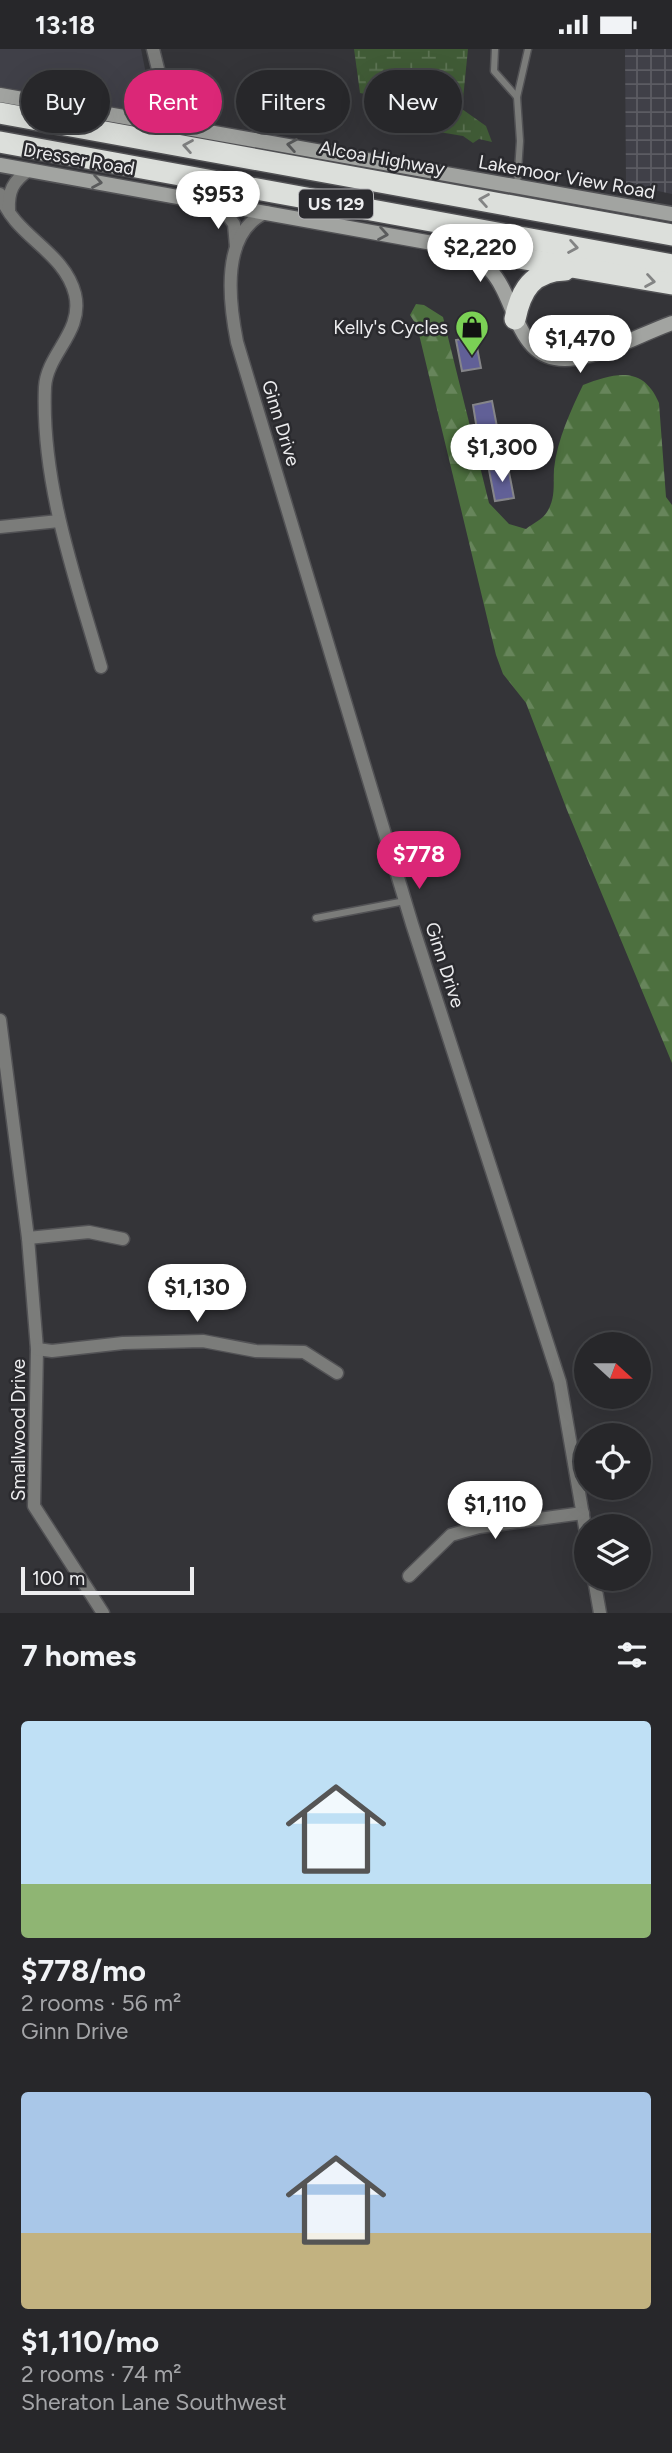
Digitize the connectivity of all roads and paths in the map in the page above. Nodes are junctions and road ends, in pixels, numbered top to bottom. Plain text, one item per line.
1 (153, 49) edge
2 (495, 49) edge
3 (528, 49) edge
4 (157, 62) junction
5 (156, 70) edge
6 (159, 70) edge
7 (0, 95) edge
8 (517, 96) junction
9 (0, 113) edge
10 (124, 116) edge
11 (221, 133) edge
12 (0, 142) edge
13 (0, 165) edge
14 (29, 170) junction
15 (517, 188) junction
16 (0, 194) edge
17 (219, 204) junction
18 (267, 212) junction
19 (9, 214) junction
20 (672, 215) edge
21 (672, 235) edge
22 (449, 246) junction
23 (236, 247) junction
24 (672, 265) edge
25 (579, 270) junction
26 (672, 284) edge
27 (515, 319) junction
28 (672, 323) edge
29 (59, 521) junction
30 (0, 527) edge
31 (101, 667) dead end
32 (405, 901) junction
33 (316, 918) dead end
34 (0, 1020) edge
35 (28, 1238) junction
36 (123, 1239) dead end
37 (37, 1349) junction
38 (337, 1373) dead end
39 (583, 1513) joint
40 (409, 1576) dead end
41 (596, 1591) edge
42 (103, 1613) edge
43 (600, 1613) edge

1 - 4 street
2 - 8 lane
3 - 8 lane
4 - 5 street
4 - 6 street
7 - 10 street, Lakemoor View Road
8 - 15 lane
21 -> 9 highway, Alcoa Highway / US 129
15 -> 11 street, Lakemoor View Road
12 -> 24 highway, US 129
13 - 14 street, Dresser Road
14 -> 17 street, Dresser Road
14 - 19 street
15 - 20 street, Lakemoor View Road
16 - 19 street
17 - 18 street, Dresser Road
17 - 23 street, Ginn Drive
18 -> 22 street, Dresser Road
18 - 23 street, Ginn Drive
19 - 29 street
22 - 25 highway
22 - 27 street, Dresser Road
23 - 32 street, Ginn Drive
25 -> 26 highway
25 - 27 highway
27 - 28 street, Dresser Road
29 - 30 street
29 - 31 street
32 - 33 lane
32 - 39 street, Ginn Drive
34 - 35 street, Smallwood Drive
35 - 36 street
35 - 37 street, Smallwood Drive
37 - 38 street
37 - 42 street, Smallwood Drive
39 - 40 street
41 - 43 street

